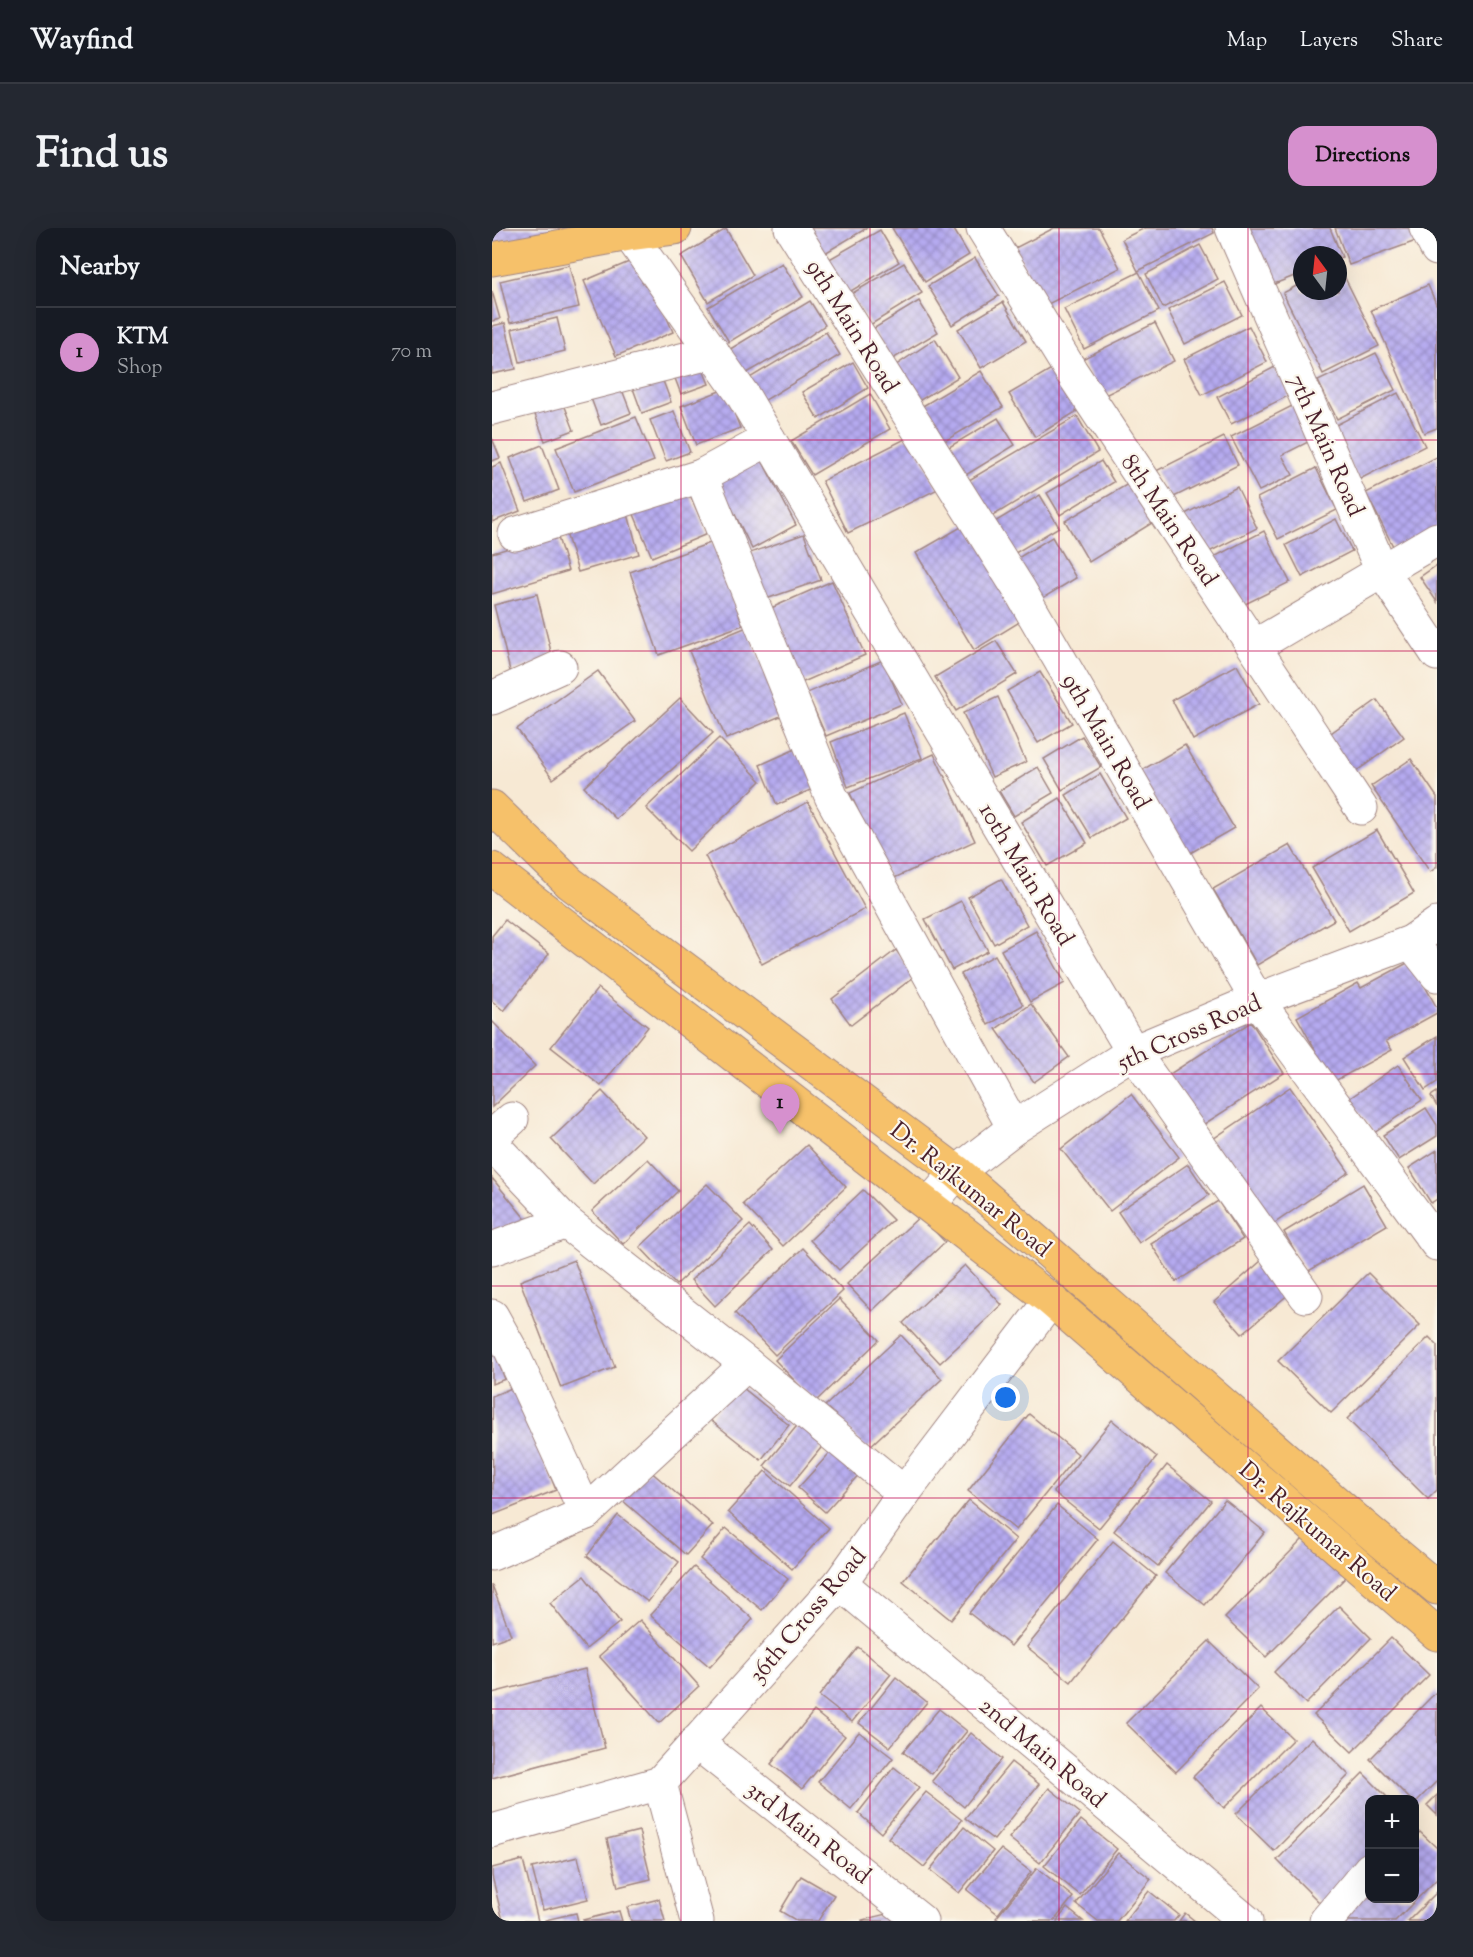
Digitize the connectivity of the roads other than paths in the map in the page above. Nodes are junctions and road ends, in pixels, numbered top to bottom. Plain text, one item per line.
1 (675, 228) edge
2 (791, 228) edge
3 (983, 228) edge
4 (1232, 228) edge
5 (1426, 228) edge
6 (629, 231) edge
7 (1437, 249) edge
8 (492, 259) edge
9 (712, 352) junction
10 (492, 408) edge
11 (769, 439) junction
12 (700, 476) junction
13 (515, 534) dead end
14 (1437, 539) edge
15 (1382, 571) junction
16 (1255, 646) junction
17 (1437, 654) edge
18 (560, 667) dead end
19 (492, 698) edge
20 (492, 807) edge
21 (1361, 808) dead end
22 (492, 869) edge
23 (1424, 933) edge
24 (1437, 975) edge
25 (1257, 1000) junction
26 (1133, 1052) junction
27 (1014, 1128) junction
28 (492, 1144) edge
29 (957, 1172) junction
30 (929, 1205) junction
31 (566, 1222) junction
32 (1437, 1244) edge
33 (492, 1249) edge
34 (1306, 1296) dead end
35 (1052, 1300) junction
36 (492, 1316) edge
37 (747, 1364) junction
38 (904, 1493) junction
39 (586, 1513) junction
40 (492, 1554) edge
41 (840, 1583) junction
42 (1437, 1588) edge
43 (1437, 1634) edge
44 (696, 1742) junction
45 (660, 1783) junction
46 (492, 1831) edge
47 (1365, 1875) edge
48 (697, 1921) edge
49 (921, 1921) edge
50 (1246, 1921) edge
51 (1326, 1921) edge

1 - 6 main road
2 - 25 street, 9th Main Road
3 - 16 street, 8th Main Road
4 - 15 street, 7th Main Road
5 - 7 street
6 - 8 main road
6 - 9 street, 10th Main Road
9 - 10 street
9 - 11 street, 10th Main Road
11 - 12 street
11 - 26 street, 10th Main Road
12 - 13 street
12 - 27 street
14 - 15 street
15 - 16 street
15 - 17 street, 7th Main Road
16 - 21 street, 8th Main Road
18 - 19 street
20 - 29 main road, Dr. Rajkumar Road
22 - 30 main road, Dr. Rajkumar Road
23 - 24 street
23 - 25 street, 5th Cross Road
25 - 26 street, 5th Cross Road
25 - 32 street, 9th Main Road
26 - 27 street, 5th Cross Road
26 - 34 street, 10th Main Road
27 - 29 street, 5th Cross Road
28 - 31 street
29 - 30 street, 5th Cross Road
29 - 42 main road, Dr. Rajkumar Road
30 - 35 main road, Dr. Rajkumar Road
31 - 33 street
31 - 37 street
35 - 38 street, 36th Cross Road
35 - 43 main road, Dr. Rajkumar Road
36 - 39 street
37 - 38 street
37 - 39 street
38 - 41 street, 36th Cross Road
39 - 40 street
41 - 44 street, 36th Cross Road
41 - 50 street, 2nd Main Road
44 - 45 street, 36th Cross Road
44 - 49 street, 3rd Main Road
45 - 46 street
45 - 48 street
47 - 51 street

